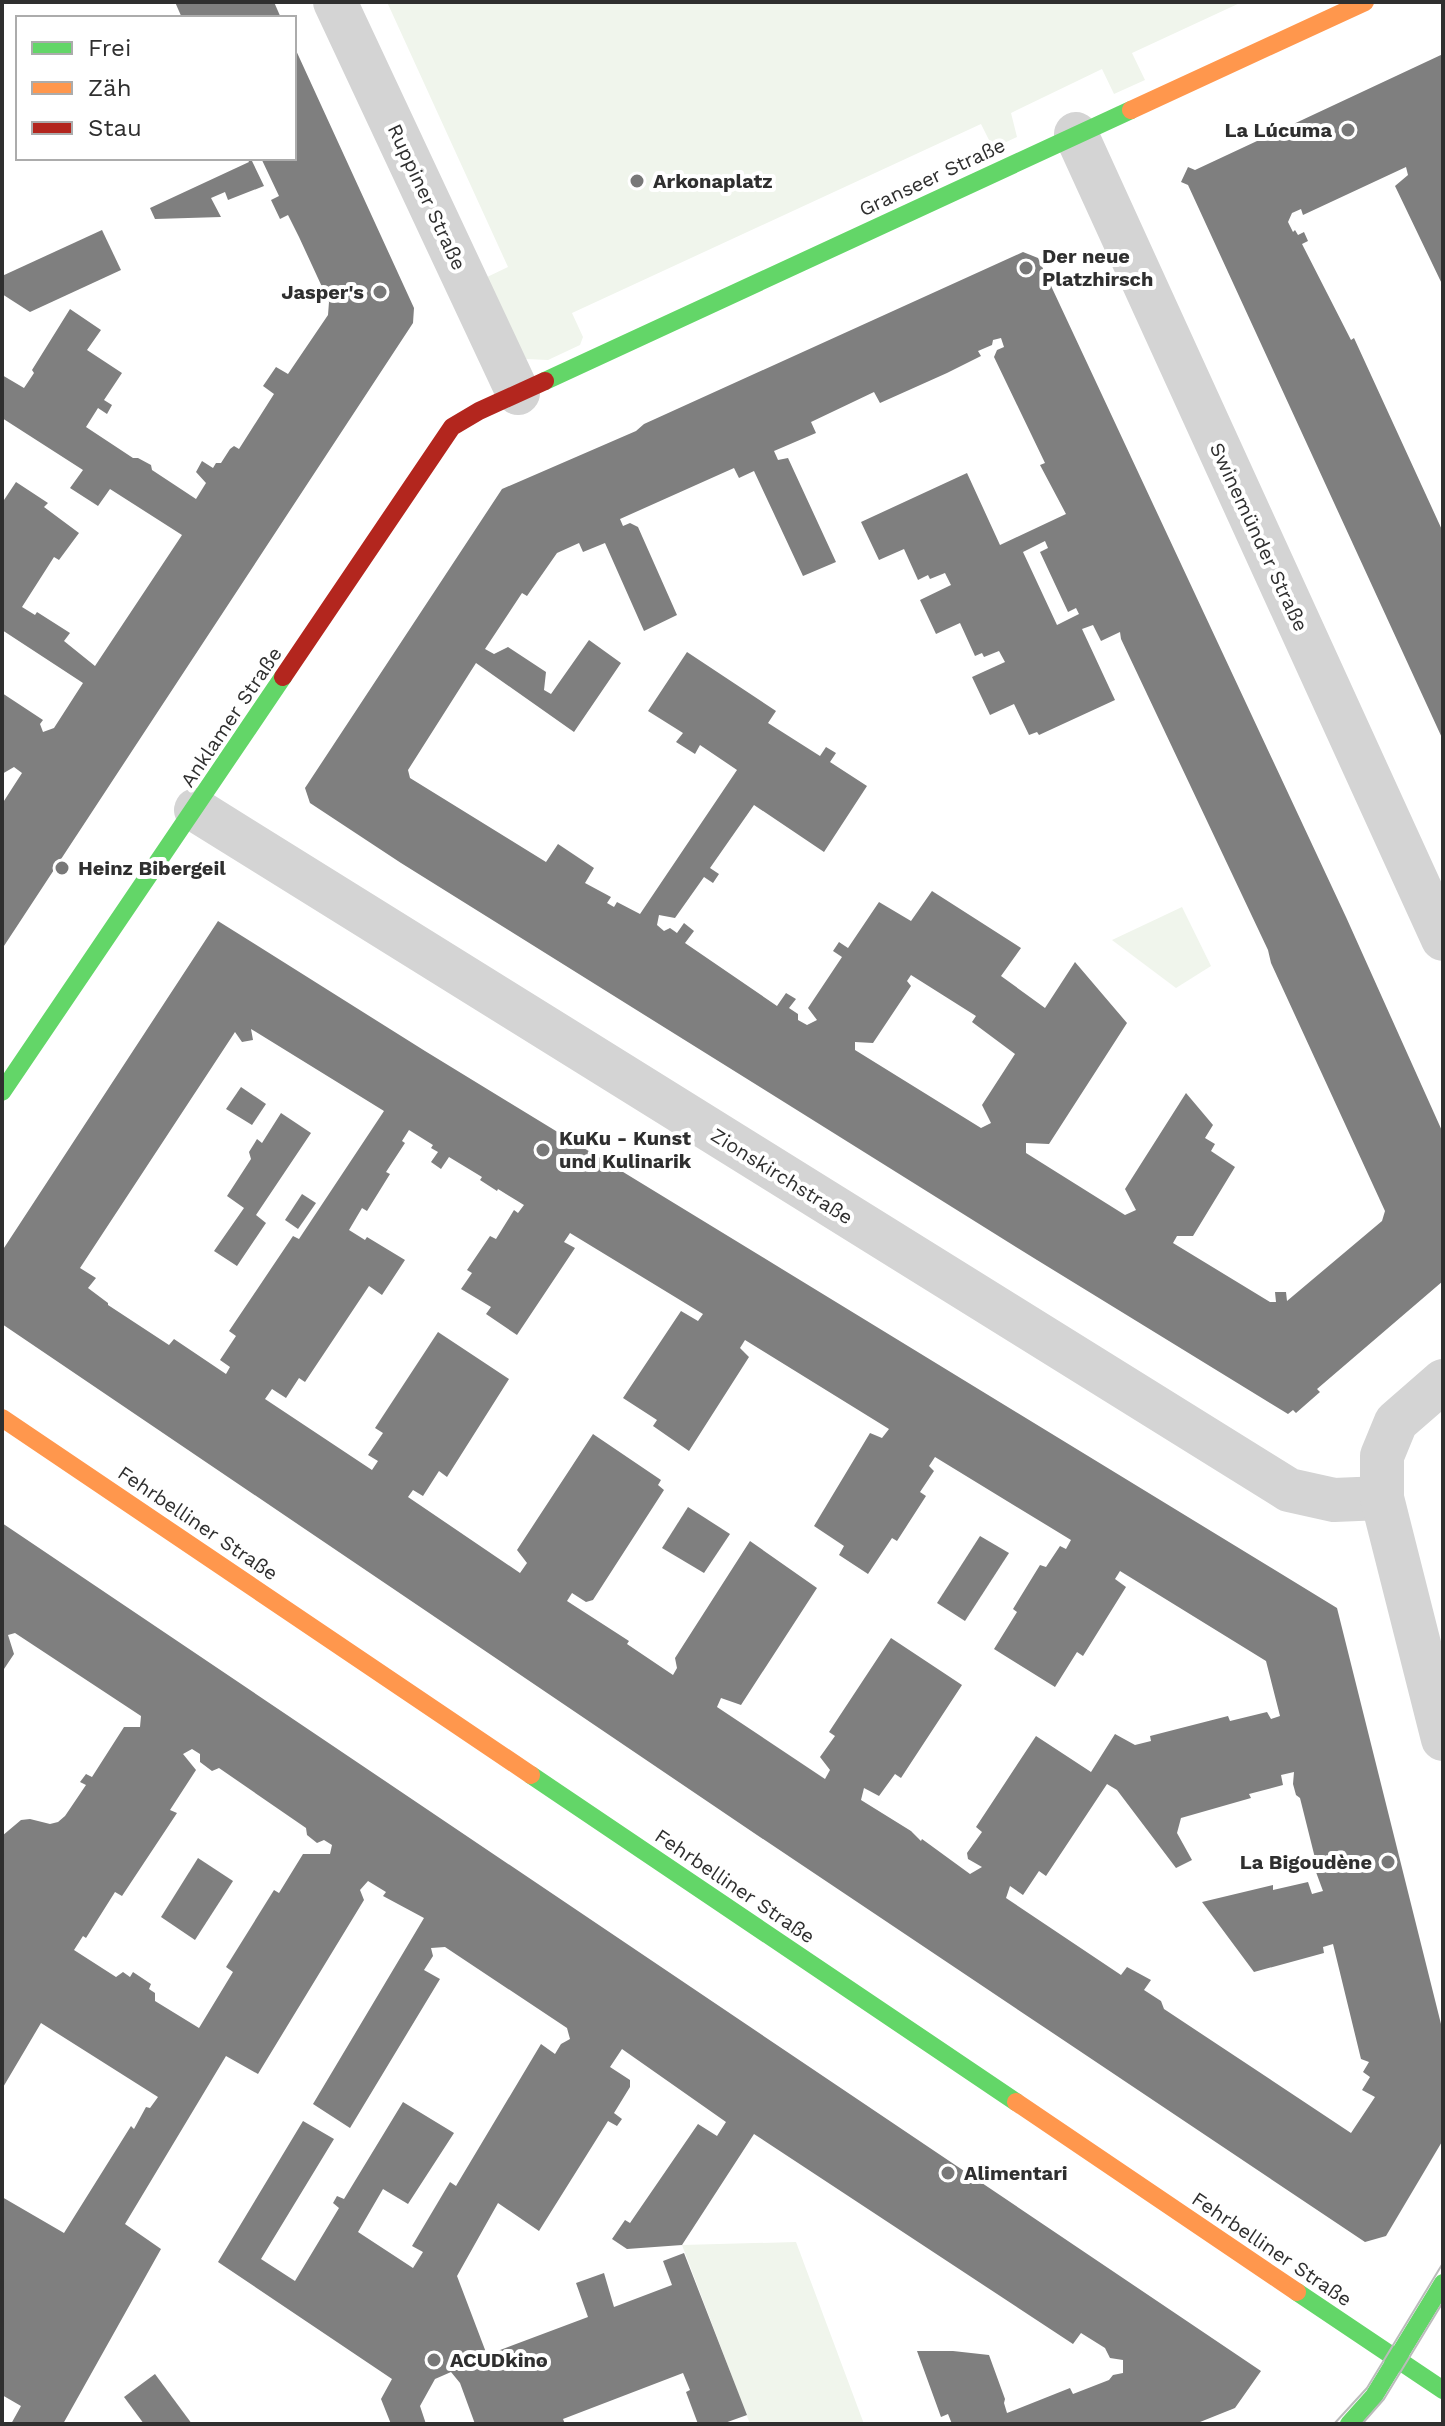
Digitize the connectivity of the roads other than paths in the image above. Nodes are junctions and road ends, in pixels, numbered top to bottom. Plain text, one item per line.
1 (335, 2) edge
2 (1365, 2) edge
3 (1076, 134) junction
4 (518, 393) junction
5 (196, 810) junction
6 (1443, 939) edge
7 (2, 1092) edge
8 (1443, 1381) edge
9 (2, 1418) edge
10 (1382, 1498) junction
11 (1443, 1739) edge
12 (1443, 2283) edge
13 (1397, 2360) junction
14 (1443, 2390) edge
15 (1349, 2424) edge

1 - 4 street, Ruppiner Straße
2 - 3 street, Granseer Straße
3 - 4 street, Granseer Straße
3 - 6 street, Swinemünder Straße
4 - 5 street, Anklamer Straße
5 - 7 street, Anklamer Straße
5 - 10 street, Zionskirchstraße
8 - 10 street
9 - 13 street, Fehrbelliner Straße
10 - 11 street
12 - 13 street
13 - 14 street, Fehrbelliner Straße
13 - 15 street

